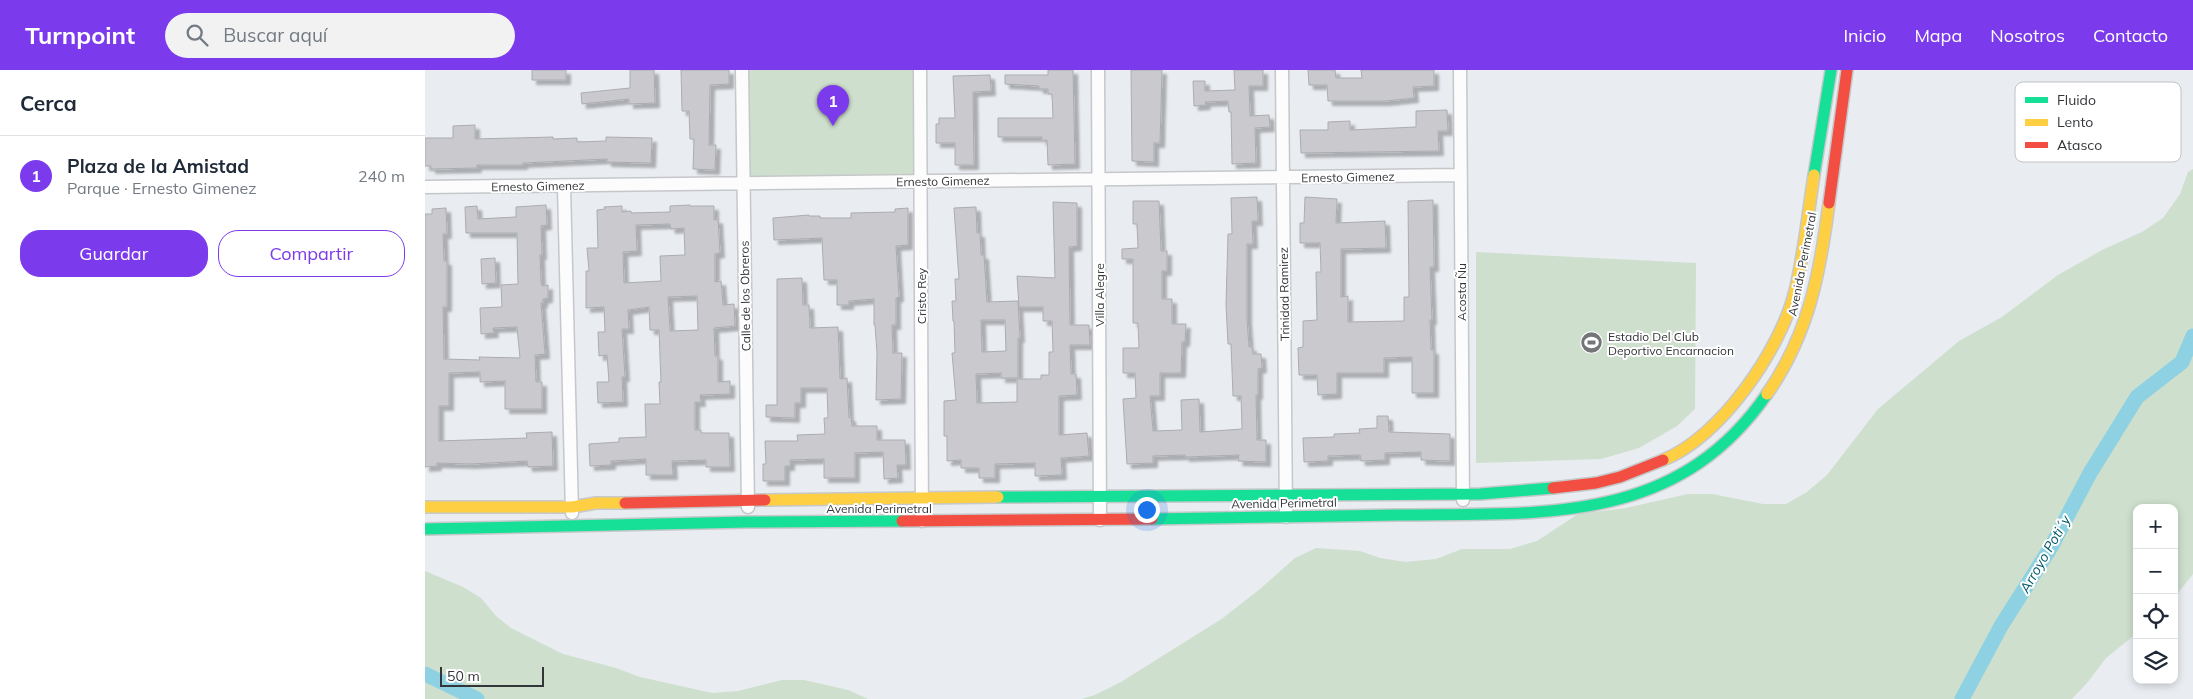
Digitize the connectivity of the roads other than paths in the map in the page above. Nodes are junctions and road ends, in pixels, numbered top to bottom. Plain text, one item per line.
1 (742, 70) edge
2 (921, 70) edge
3 (1098, 70) edge
4 (1282, 70) edge
5 (1460, 70) edge
6 (1831, 70) edge
7 (1847, 70) edge
8 (1460, 176) junction
9 (1283, 178) junction
10 (1099, 180) junction
11 (921, 182) junction
12 (744, 183) junction
13 (564, 186) junction
14 (425, 187) edge
15 (1285, 494) junction
16 (1463, 494) junction
17 (1100, 495) junction
18 (922, 497) junction
19 (748, 500) junction
20 (425, 507) edge
21 (572, 507) junction
22 (1463, 514) junction
23 (1286, 517) junction
24 (1100, 520) junction
25 (922, 521) junction
26 (748, 522) junction
27 (573, 527) junction
28 (425, 528) edge

1 - 12 street, Calle de los Obreros
2 - 11 street, Cristo Rey
3 - 10 street, Villa Alegre
4 - 9 street, Trinidad Ramirez
5 - 8 street, Acosta Ñu
6 - 16 main road, Avenida Perimetral
7 - 22 main road, Avenida Perimetral
8 - 9 street, Ernesto Gimenez
8 - 16 street, Acosta Ñu
9 - 10 street, Ernesto Gimenez
9 - 15 street, Trinidad Ramirez
10 - 11 street, Ernesto Gimenez
10 - 17 street, Villa Alegre
11 - 12 street, Ernesto Gimenez
11 - 18 street, Cristo Rey
12 - 13 street, Ernesto Gimenez
12 - 19 street, Calle de los Obreros
13 - 14 street, Ernesto Gimenez
13 - 21 street
15 - 16 main road, Avenida Perimetral
15 - 17 main road, Avenida Perimetral
15 - 23 street, Trinidad Ramirez
16 - 22 street, Acosta Ñu
17 - 18 main road, Avenida Perimetral
17 - 24 street, Villa Alegre
18 - 19 main road, Avenida Perimetral
18 - 25 street, Cristo Rey
19 - 21 main road, Avenida Perimetral
19 - 26 street, Calle de los Obreros
20 - 21 main road, Avenida Perimetral
21 - 27 street
22 - 23 main road, Avenida Perimetral
23 - 24 main road, Avenida Perimetral
24 - 25 main road, Avenida Perimetral
25 - 26 main road, Avenida Perimetral
26 - 27 main road, Avenida Perimetral
27 - 28 main road, Avenida Perimetral

